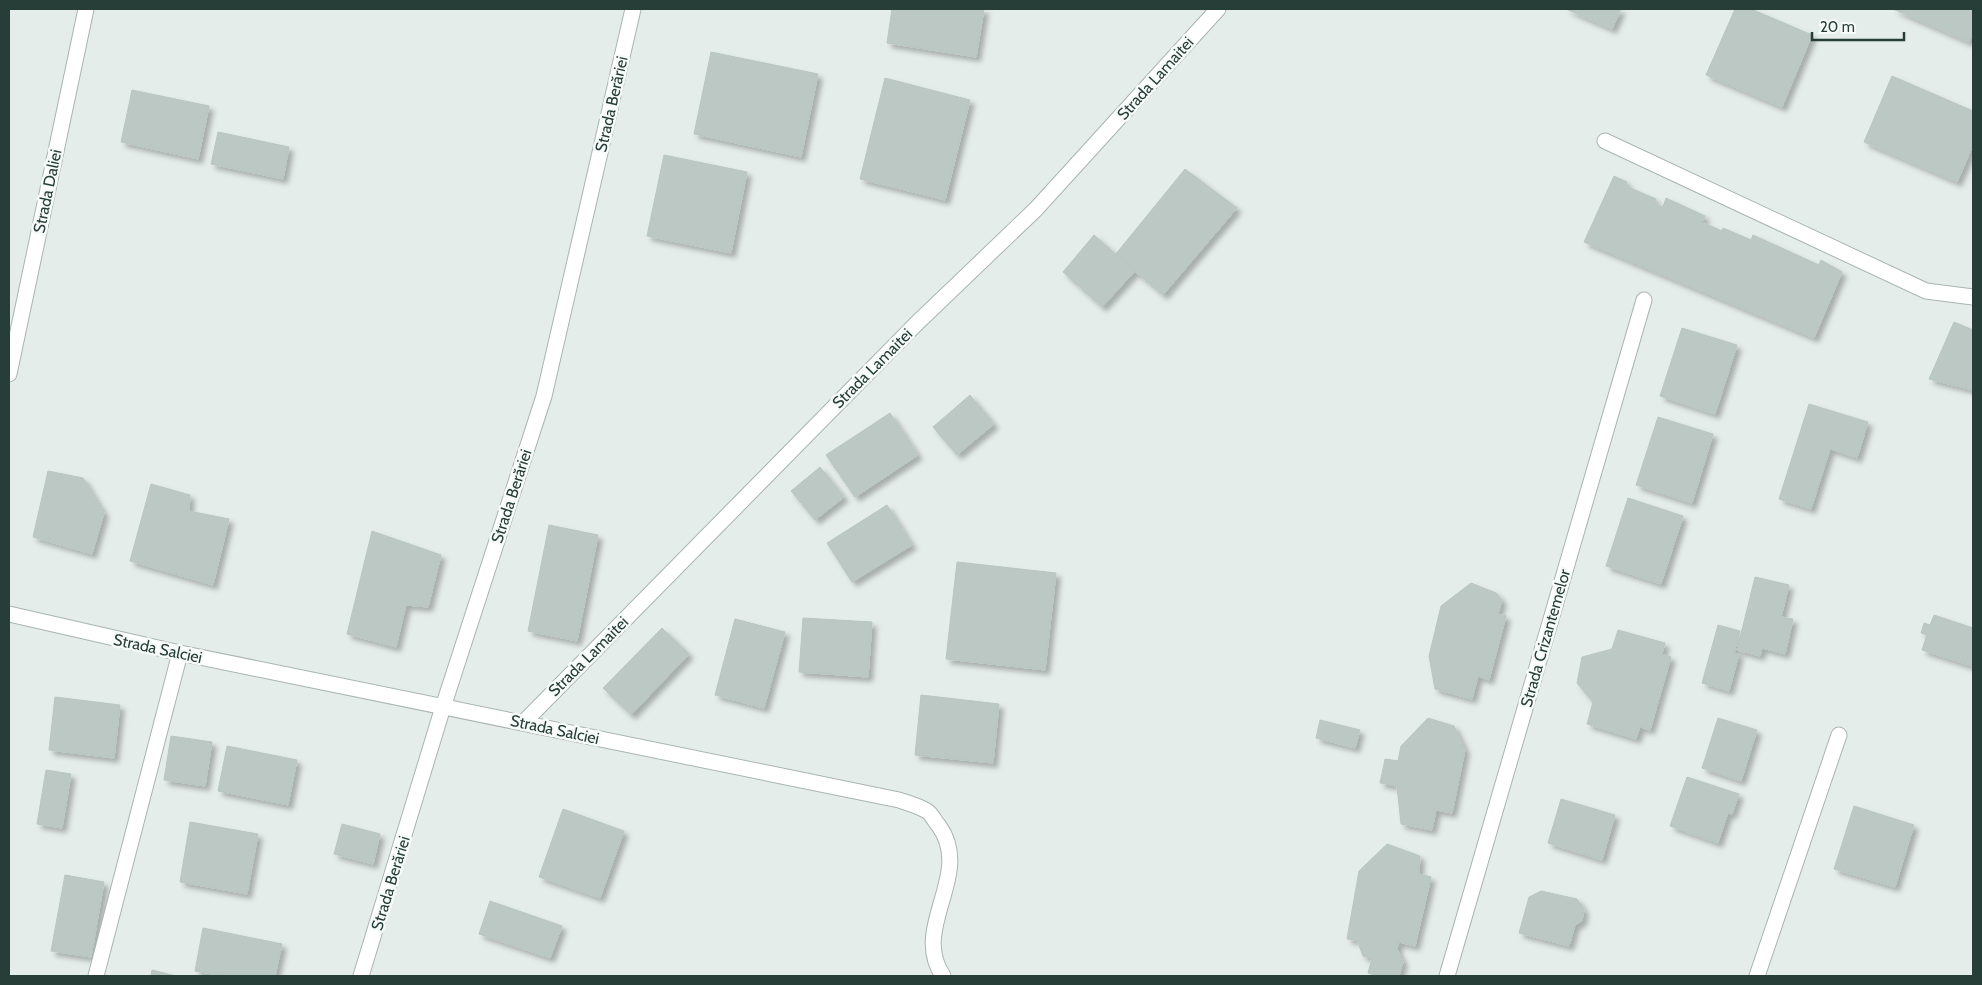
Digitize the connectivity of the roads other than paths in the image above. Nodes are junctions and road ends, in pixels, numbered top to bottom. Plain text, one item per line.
1 (86, 9) edge
2 (633, 9) edge
3 (1218, 9) edge
4 (1606, 141) dead end
5 (1973, 297) edge
6 (1644, 300) dead end
7 (9, 374) edge
8 (9, 614) edge
9 (180, 653) junction
10 (443, 707) junction
11 (523, 723) junction
12 (1839, 735) dead end
13 (96, 976) edge
14 (361, 976) edge
15 (943, 976) edge
16 (1447, 976) edge
17 (1757, 976) edge

1 - 7 street, Strada Daliei
2 - 10 street, Strada Berăriei
3 - 11 street, Strada Lamaitei
4 - 5 street
6 - 16 street, Strada Crizantemelor
8 - 9 street, Strada Salciei
9 - 10 street, Strada Salciei
9 - 13 street
10 - 11 street, Strada Salciei
10 - 14 street, Strada Berăriei
11 - 15 street, Strada Salciei
12 - 17 street

